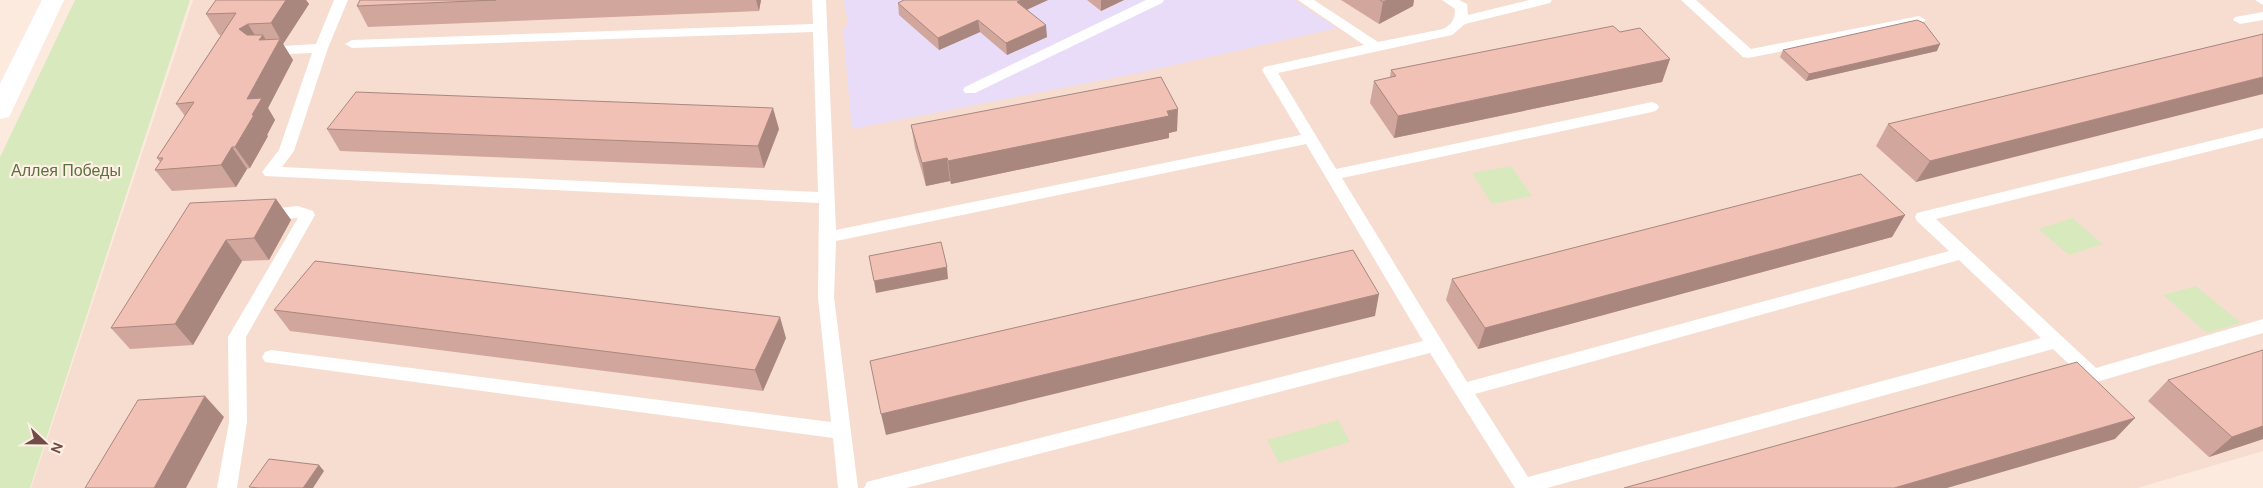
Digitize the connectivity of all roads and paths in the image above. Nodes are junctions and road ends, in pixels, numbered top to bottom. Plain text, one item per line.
1 (53, 0) edge
2 (341, 0) edge
3 (819, 0) edge
4 (1157, 0) edge
5 (1304, 0) edge
6 (1449, 0) edge
7 (1545, 0) edge
8 (1688, 0) edge
9 (2263, 16) edge
10 (1919, 20) edge
11 (2240, 20) dead end
12 (1462, 21) junction
13 (821, 28) junction
14 (352, 44) dead end
15 (1376, 47) junction
16 (321, 48) junction
17 (261, 51) edge
18 (970, 90) dead end
19 (1652, 107) dead end
20 (0, 112) edge
21 (2263, 133) edge
22 (1311, 138) junction
23 (1333, 175) junction
24 (826, 198) junction
25 (244, 214) edge
26 (828, 237) junction
27 (1962, 253) junction
28 (2263, 326) edge
29 (2056, 341) junction
30 (1434, 346) junction
31 (271, 357) dead end
32 (1464, 390) junction
33 (841, 431) junction
34 (1525, 487) edge
35 (227, 488) edge
36 (848, 488) edge
37 (874, 488) edge

1 - 20 street
2 - 16 lane
3 - 13 lane
4 - 18 lane
5 - 15 lane
6 - 12 lane
7 - 12 lane
8 - 10 lane
9 - 11 lane
12 - 15 lane
13 - 14 lane
13 - 24 lane
15 - 22 lane
16 - 17 lane
16 - 24 lane
19 - 23 lane
21 - 27 lane
22 - 23 lane
22 - 26 lane
23 - 30 lane
24 - 26 lane
25 - 35 lane
26 - 33 lane
27 - 29 lane
27 - 32 lane
28 - 29 lane
29 - 34 lane
30 - 32 lane
30 - 37 lane
31 - 33 lane
32 - 34 lane
33 - 36 lane

